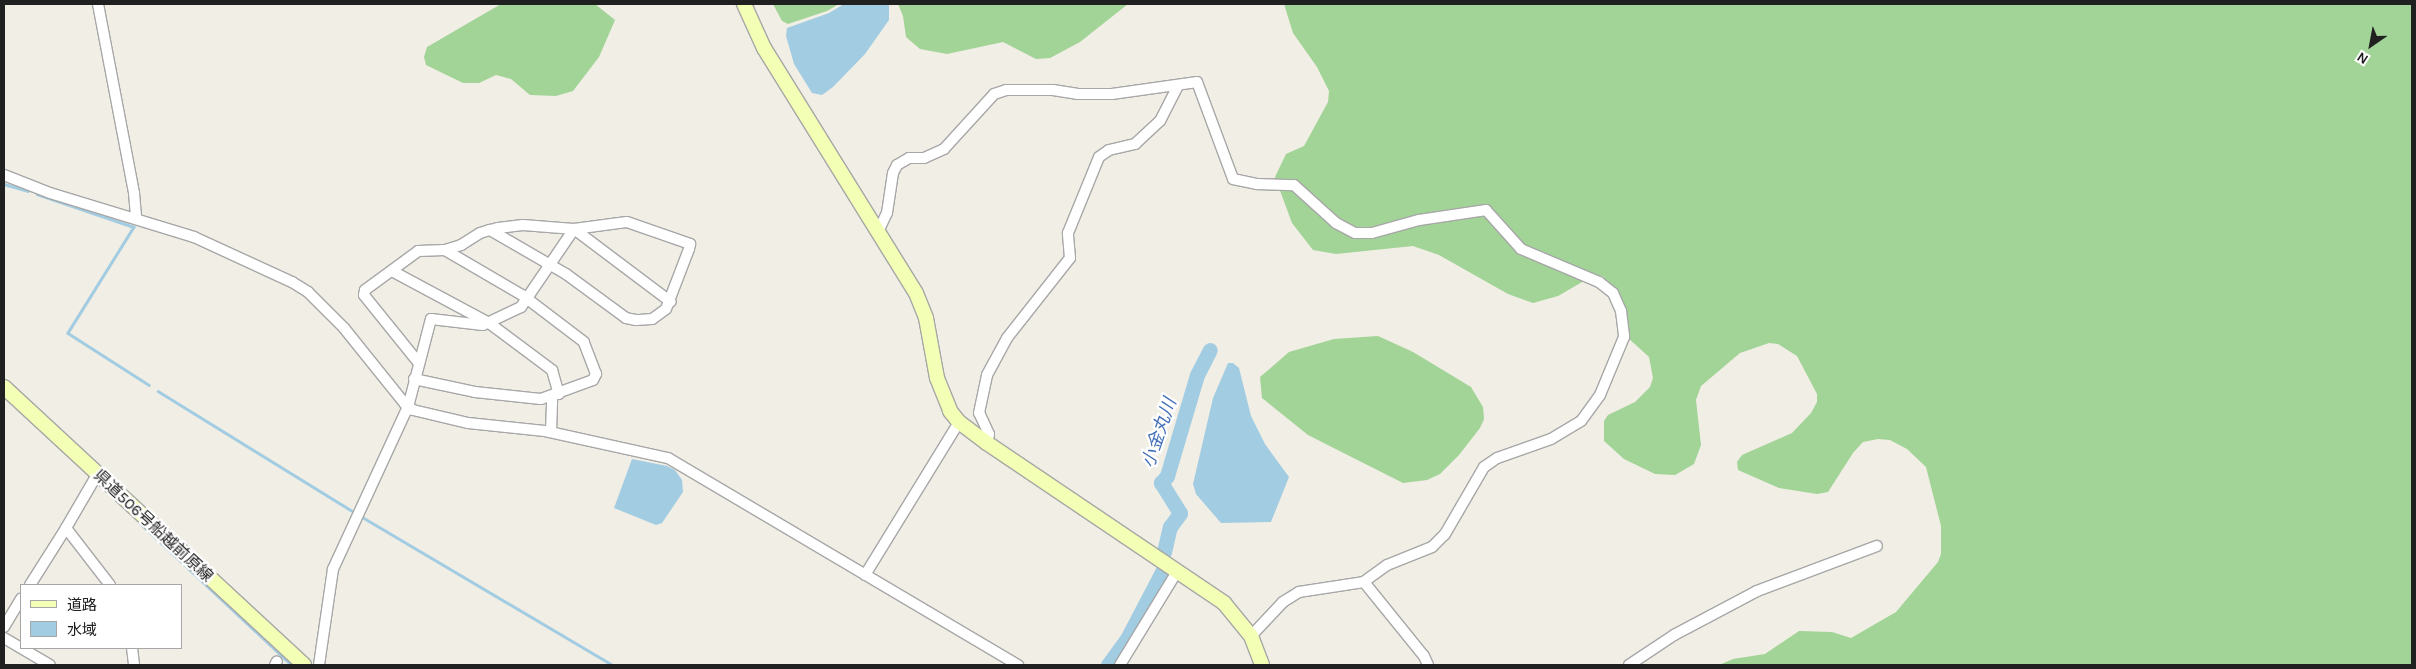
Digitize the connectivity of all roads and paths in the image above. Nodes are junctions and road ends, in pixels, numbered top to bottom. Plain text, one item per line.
1 (98, 4) edge
2 (744, 4) edge
3 (1178, 86) junction
4 (4, 175) edge
5 (136, 218) junction
6 (574, 229) junction
7 (490, 230) junction
8 (878, 232) junction
9 (445, 250) junction
10 (549, 263) junction
11 (392, 271) junction
12 (528, 300) junction
13 (671, 302) junction
14 (489, 324) junction
15 (418, 362) junction
16 (414, 379) junction
17 (4, 387) edge
18 (556, 396) junction
19 (408, 408) junction
20 (959, 422) junction
21 (550, 432) junction
22 (987, 443) junction
23 (98, 473) junction
24 (66, 528) junction
25 (1877, 546) dead end
26 (1178, 570) junction
27 (865, 575) junction
28 (1364, 582) junction
29 (31, 584) edge
30 (109, 584) edge
31 (20, 601) edge
32 (4, 627) edge
33 (1251, 636) junction
34 (4, 638) edge
35 (20, 647) edge
36 (23, 649) edge
37 (132, 649) edge
38 (50, 665) edge
39 (134, 665) edge
40 (304, 665) edge
41 (319, 665) edge
42 (1018, 665) edge
43 (1120, 665) edge
44 (1262, 665) edge
45 (1428, 665) edge
46 (1629, 665) edge

1 - 5 street
2 - 8 street
3 - 8 street
3 - 22 street
3 - 28 street
4 - 5 street
5 - 19 street
6 - 7 street
6 - 10 street
6 - 13 street
6 - 13 street
7 - 9 street
7 - 10 street
8 - 20 street
9 - 11 street
9 - 12 street
10 - 12 street
10 - 13 street
11 - 14 street
11 - 15 street
12 - 14 street
12 - 18 street
14 - 15 street
14 - 18 street
15 - 16 street
16 - 18 street
16 - 19 street
17 - 23 street, 県道506号船越前原線
18 - 21 street
19 - 21 street
19 - 41 street
20 - 22 street
20 - 27 street
21 - 27 street
22 - 26 street
23 - 24 street
23 - 40 street, 県道506号船越前原線
24 - 29 street
24 - 30 street
25 - 46 street
26 - 33 street
26 - 43 street
27 - 42 street
28 - 33 street
28 - 45 street
31 - 32 street
33 - 44 street
34 - 35 street
36 - 38 street
37 - 39 street

